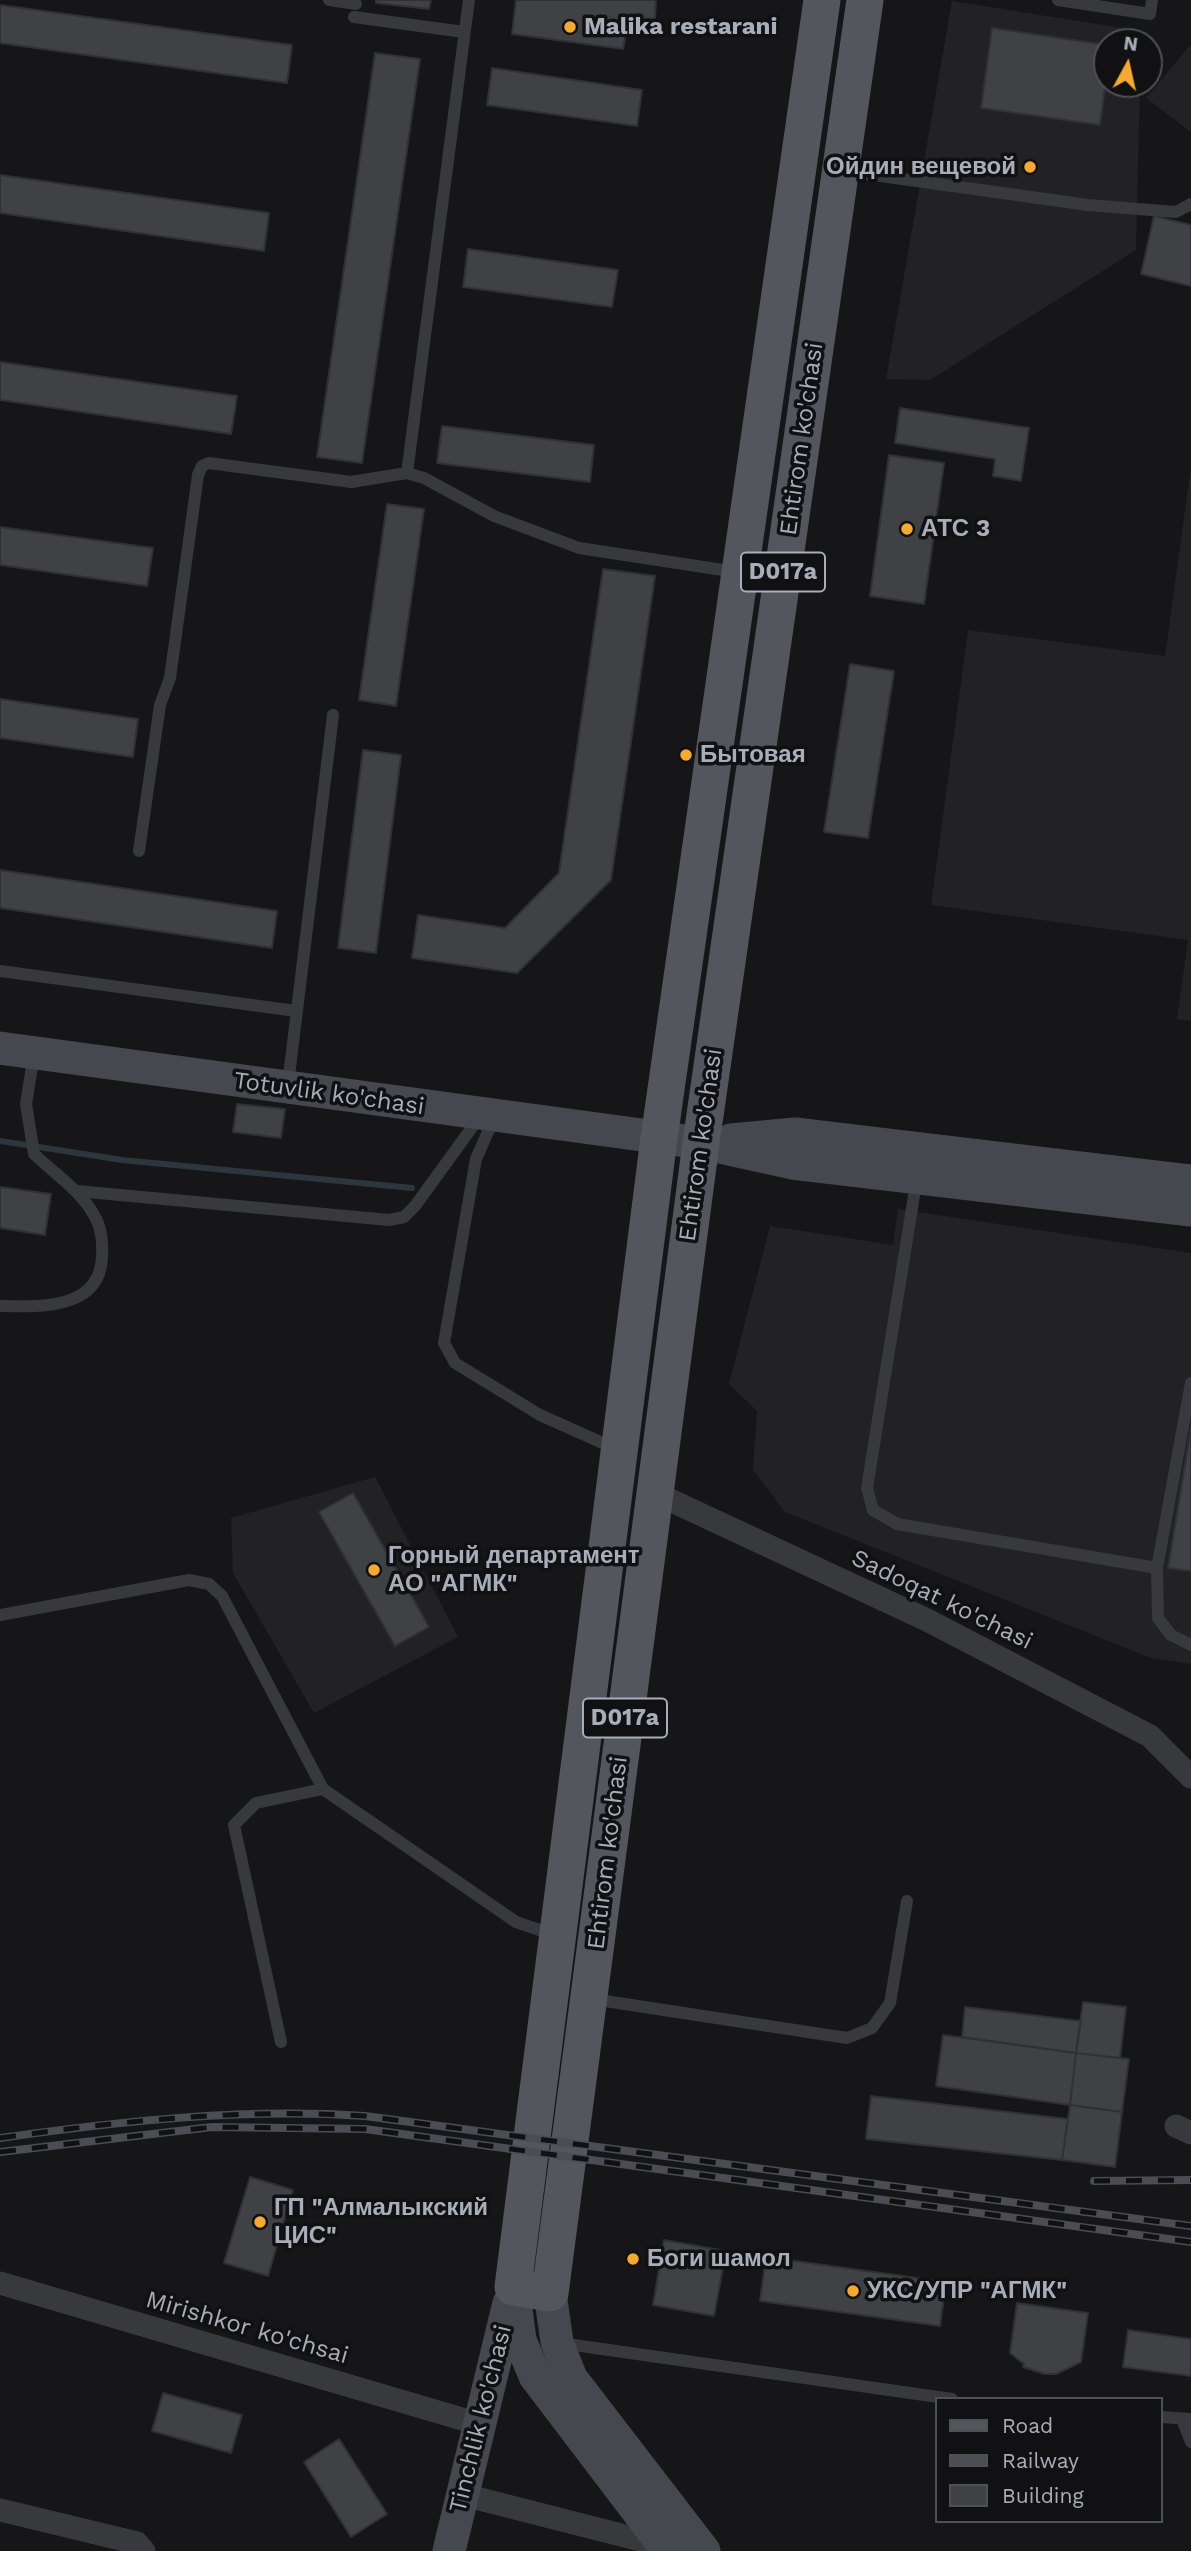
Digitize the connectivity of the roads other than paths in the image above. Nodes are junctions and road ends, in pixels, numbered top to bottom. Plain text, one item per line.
1 (329, 0) edge
2 (468, 0) edge
3 (822, 0) edge
4 (866, 0) edge
5 (1058, 0) edge
6 (1152, 0) edge
7 (464, 32) junction
8 (841, 170) junction
9 (1191, 204) edge
10 (1176, 212) junction
11 (1191, 214) edge
12 (407, 473) junction
13 (740, 572) junction
14 (333, 715) dead end
15 (139, 851) dead end
16 (0, 971) edge
17 (296, 1011) junction
18 (0, 1048) edge
19 (34, 1053) junction
20 (287, 1088) junction
21 (488, 1116) junction
22 (659, 1138) junction
23 (701, 1143) junction
24 (917, 1177) junction
25 (1191, 1181) edge
26 (77, 1191) junction
27 (1191, 1210) edge
28 (0, 1306) edge
29 (1191, 1383) edge
30 (619, 1451) junction
31 (655, 1493) junction
32 (1157, 1568) junction
33 (0, 1615) edge
34 (1191, 1645) edge
35 (1191, 1777) edge
36 (323, 1789) junction
37 (907, 1901) dead end
38 (558, 1936) junction
39 (589, 1999) junction
40 (281, 2042) dead end
41 (0, 2283) edge
42 (513, 2287) junction
43 (550, 2293) junction
44 (557, 2342) junction
45 (938, 2397) edge
46 (1163, 2417) edge
47 (1186, 2419) edge
48 (479, 2424) junction
49 (1191, 2442) edge
50 (464, 2495) junction
51 (0, 2510) edge
52 (666, 2549) edge
53 (144, 2551) edge
54 (449, 2551) edge
55 (704, 2551) edge

1 - 7 lane
2 - 7 lane
3 - 13 main road, Ehtirom ko'chasi / D017a
4 - 8 main road, Ehtirom ko'chasi / D017a
5 - 6 lane
7 - 12 lane
8 - 10 lane
8 - 23 main road, Ehtirom ko'chasi / D017a
9 - 10 lane
10 - 11 lane
12 - 13 lane
12 - 15 lane
13 - 22 main road, Ehtirom ko'chasi / D017a
14 - 17 lane
16 - 17 lane
17 - 20 lane
18 - 19 main road, Totuvlik ko'chasi
19 - 20 main road, Totuvlik ko'chasi
19 - 26 lane
20 - 21 main road, Totuvlik ko'chasi
21 - 22 main road, Totuvlik ko'chasi
21 - 26 lane
21 - 30 lane
22 - 23 main road, Totuvlik ko'chasi
22 - 30 main road, Ehtirom ko'chasi / D017a
23 - 24 main road
23 - 25 main road
23 - 31 main road, Ehtirom ko'chasi / D017a
24 - 27 main road
24 - 32 lane
26 - 28 lane
29 - 32 lane
30 - 38 main road, Ehtirom ko'chasi / D017a
31 - 35 street, Sadoqat ko'chasi
31 - 39 main road, Ehtirom ko'chasi / D017a
32 - 34 lane
33 - 36 lane
36 - 38 lane
36 - 40 lane
37 - 39 lane
38 - 42 main road, Ehtirom ko'chasi / D017a
39 - 43 main road, Ehtirom ko'chasi / D017a
41 - 48 street, Mirishkor ko'chsai
42 - 43 main road
42 - 48 main road, Tinchlik ko'chasi
42 - 52 main road
43 - 44 main road
44 - 45 lane
44 - 55 main road
46 - 47 lane
47 - 49 lane
48 - 50 main road, Tinchlik ko'chasi
50 - 52 street
50 - 54 main road, Tinchlik ko'chasi
51 - 53 street

